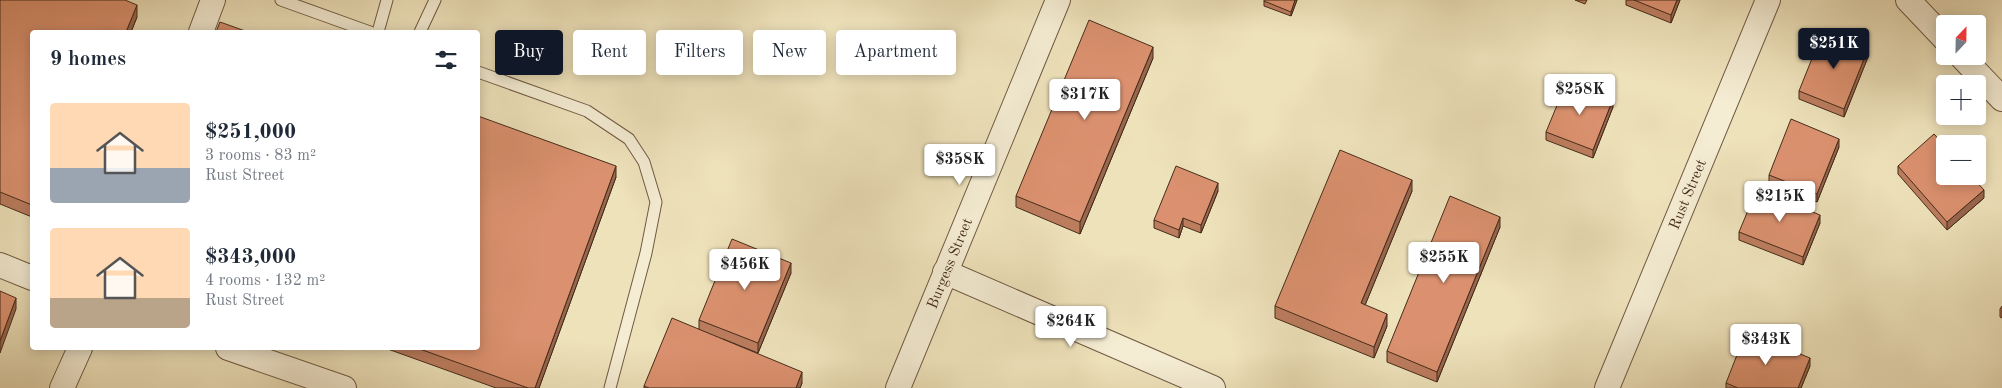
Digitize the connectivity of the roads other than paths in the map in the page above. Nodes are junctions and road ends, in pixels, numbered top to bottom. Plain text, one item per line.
1 (213, 0) edge
2 (281, 0) edge
3 (387, 0) edge
4 (435, 0) edge
5 (1058, 0) edge
6 (1768, 0) edge
7 (1908, 0) edge
8 (202, 30) edge
9 (364, 30) edge
10 (379, 30) edge
11 (421, 30) edge
12 (1936, 30) edge
13 (1970, 65) edge
14 (480, 73) edge
15 (2002, 99) edge
16 (0, 265) edge
17 (945, 272) junction
18 (30, 277) edge
19 (79, 350) edge
20 (234, 350) edge
21 (62, 388) edge
22 (344, 388) edge
23 (610, 388) edge
24 (898, 388) edge
25 (1213, 388) edge
26 (1607, 388) edge

1 - 8 street
2 - 9 lane
3 - 10 lane
4 - 11 lane
5 - 17 street, Burgess Street
6 - 26 street, Rust Street
7 - 12 street
13 - 15 street
14 - 23 lane
16 - 18 street
17 - 24 street, Burgess Street
17 - 25 street
19 - 21 street
20 - 22 street

